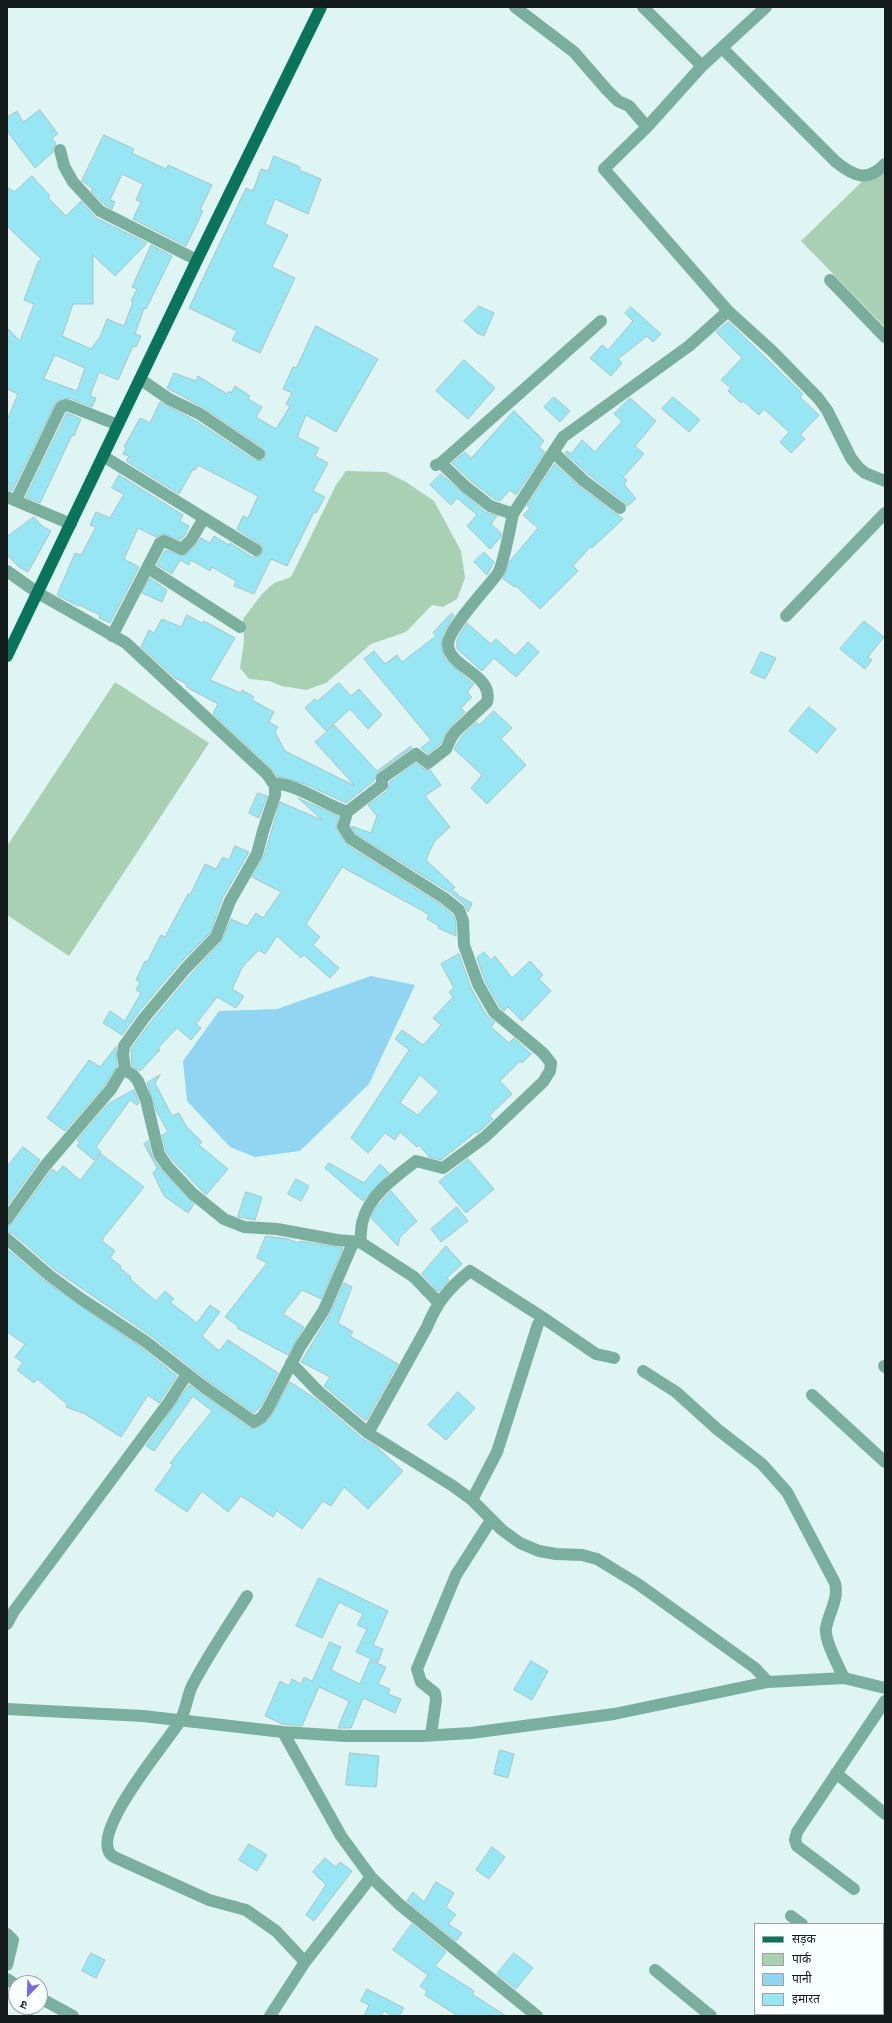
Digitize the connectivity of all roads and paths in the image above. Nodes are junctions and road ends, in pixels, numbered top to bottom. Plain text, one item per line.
1 (322, 7) edge
2 (515, 7) edge
3 (642, 7) edge
4 (766, 7) edge
5 (722, 48) junction
6 (702, 66) junction
7 (647, 127) junction
8 (60, 150) dead end
9 (885, 164) edge
10 (197, 260) junction
11 (830, 280) dead end
12 (728, 311) junction
13 (601, 321) dead end
14 (885, 337) edge
15 (140, 379) junction
16 (118, 425) junction
17 (553, 452) junction
18 (259, 454) dead end
19 (103, 456) junction
20 (885, 481) edge
21 (11, 498) edge
22 (620, 508) dead end
23 (885, 513) edge
24 (514, 514) junction
25 (204, 518) junction
26 (71, 524) junction
27 (256, 550) dead end
28 (148, 568) junction
29 (7, 571) edge
30 (38, 593) junction
31 (786, 616) dead end
32 (240, 627) dead end
33 (112, 636) junction
34 (7, 656) edge
35 (274, 783) junction
36 (347, 812) junction
37 (125, 1070) junction
38 (7, 1219) edge
39 (7, 1239) edge
40 (360, 1242) junction
41 (439, 1303) junction
42 (538, 1324) dead end
43 (614, 1358) dead end
44 (291, 1363) junction
45 (644, 1371) dead end
46 (187, 1374) junction
47 (812, 1395) dead end
48 (368, 1433) junction
49 (885, 1462) edge
50 (472, 1500) junction
51 (491, 1520) junction
52 (247, 1596) dead end
53 (7, 1624) edge
54 (844, 1678) junction
55 (768, 1682) junction
56 (885, 1688) edge
57 (885, 1701) edge
58 (7, 1709) edge
59 (180, 1720) junction
60 (283, 1732) junction
61 (431, 1736) junction
62 (836, 1773) junction
63 (885, 1814) edge
64 (371, 1877) junction
65 (854, 1889) dead end
66 (791, 1916) dead end
67 (801, 1923) edge
68 (7, 1934) edge
69 (305, 1962) junction
70 (7, 1965) edge
71 (655, 1970) dead end
72 (48, 2002) edge
73 (72, 2016) edge
74 (270, 2016) edge
75 (537, 2016) edge
76 (711, 2016) edge

1 - 10 main road
2 - 7 street
3 - 6 street
4 - 5 street
5 - 6 street
5 - 9 street
6 - 7 street
7 - 12 street
8 - 10 street
10 - 15 main road
11 - 14 street
12 - 17 street
12 - 20 street
13 - 24 street
15 - 16 main road
15 - 18 street
16 - 19 main road
16 - 21 street
17 - 22 street
17 - 24 street
19 - 25 street
19 - 26 main road
21 - 26 street
23 - 31 street
24 - 36 street
25 - 27 street
25 - 28 street
26 - 30 main road
28 - 32 street
28 - 33 street
29 - 30 street
30 - 33 street
30 - 34 main road
33 - 35 street
35 - 36 street
35 - 37 street
36 - 40 street
37 - 38 street
37 - 40 street
39 - 46 street
40 - 41 street
40 - 44 street
41 - 43 street
41 - 48 street
42 - 50 street
44 - 46 street
44 - 48 street
45 - 54 street
46 - 53 street
47 - 49 street
48 - 50 street
50 - 51 street
51 - 55 street
51 - 61 street
52 - 59 street
54 - 55 street
54 - 56 street
55 - 61 street
57 - 62 street
58 - 59 street
59 - 60 street
59 - 69 street
60 - 61 street
60 - 64 street
62 - 63 street
62 - 65 street
64 - 69 street
64 - 75 street
66 - 67 street
68 - 70 street
69 - 74 street
71 - 76 street
72 - 73 street

